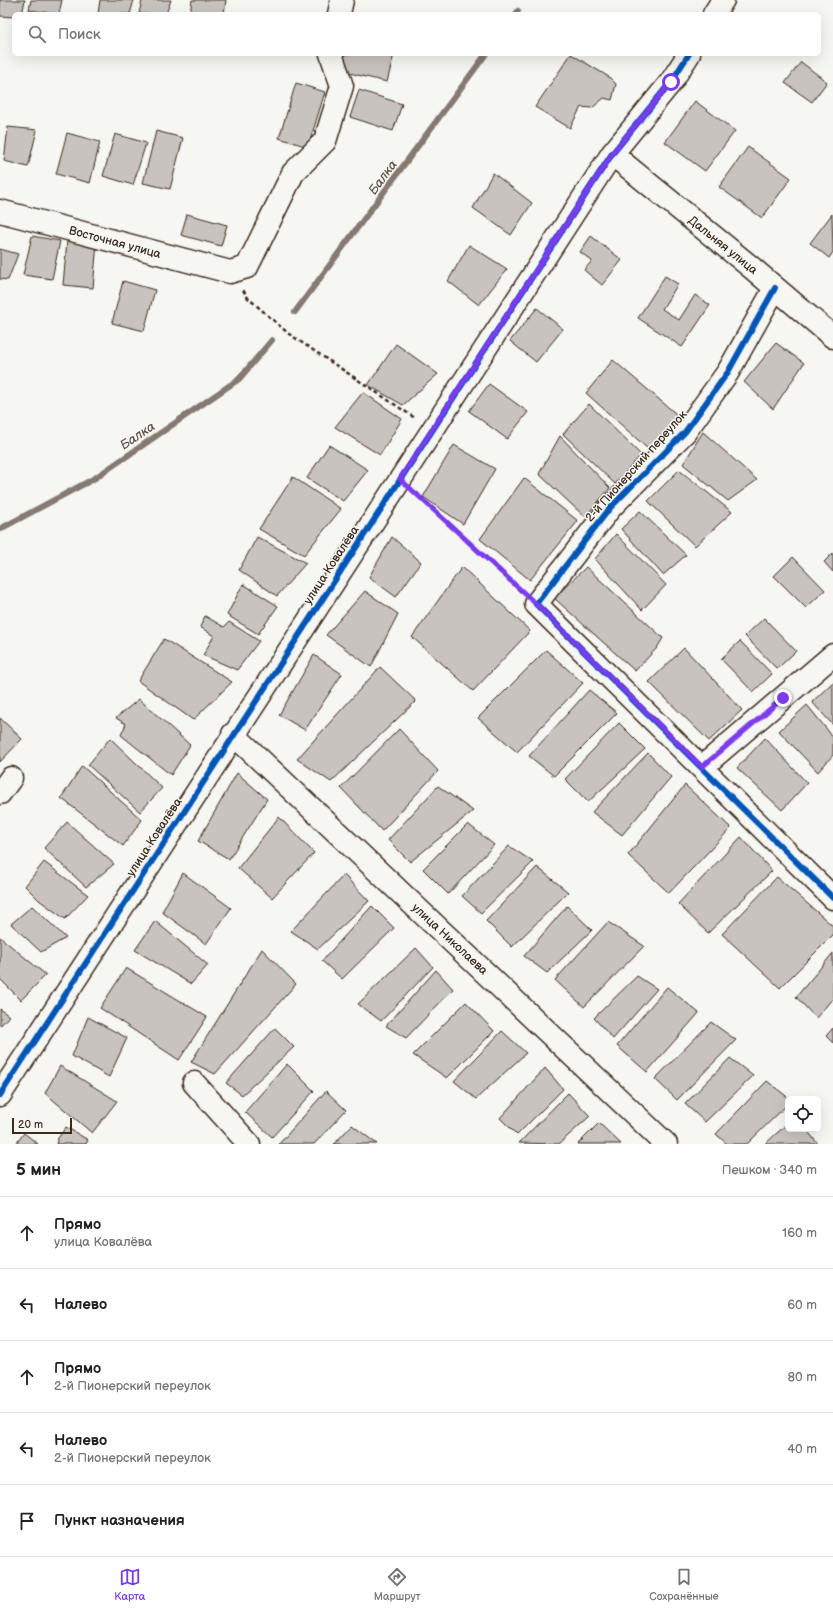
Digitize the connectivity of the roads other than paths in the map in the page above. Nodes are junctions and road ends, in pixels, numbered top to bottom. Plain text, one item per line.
1 (342, 0) edge
2 (723, 0) edge
3 (339, 12) edge
4 (715, 12) edge
5 (332, 56) edge
6 (688, 56) edge
7 (612, 154) junction
8 (0, 211) edge
9 (776, 288) junction
10 (833, 337) edge
11 (833, 655) edge
12 (233, 734) junction
13 (702, 767) junction
14 (833, 898) edge
15 (194, 1083) dead end
16 (0, 1095) edge
17 (249, 1144) edge
18 (666, 1144) edge

1 - 3 street
2 - 4 street
5 - 8 street, Восточная улица
6 - 7 street, улица Ковалёва
7 - 9 street, Дальняя улица
7 - 12 street, улица Ковалёва
9 - 10 street, Дальняя улица
9 - 13 street, 2-й Пионерский переулок
11 - 13 street
12 - 16 street, улица Ковалёва
12 - 18 street, улица Николаева
13 - 14 street
15 - 17 street

